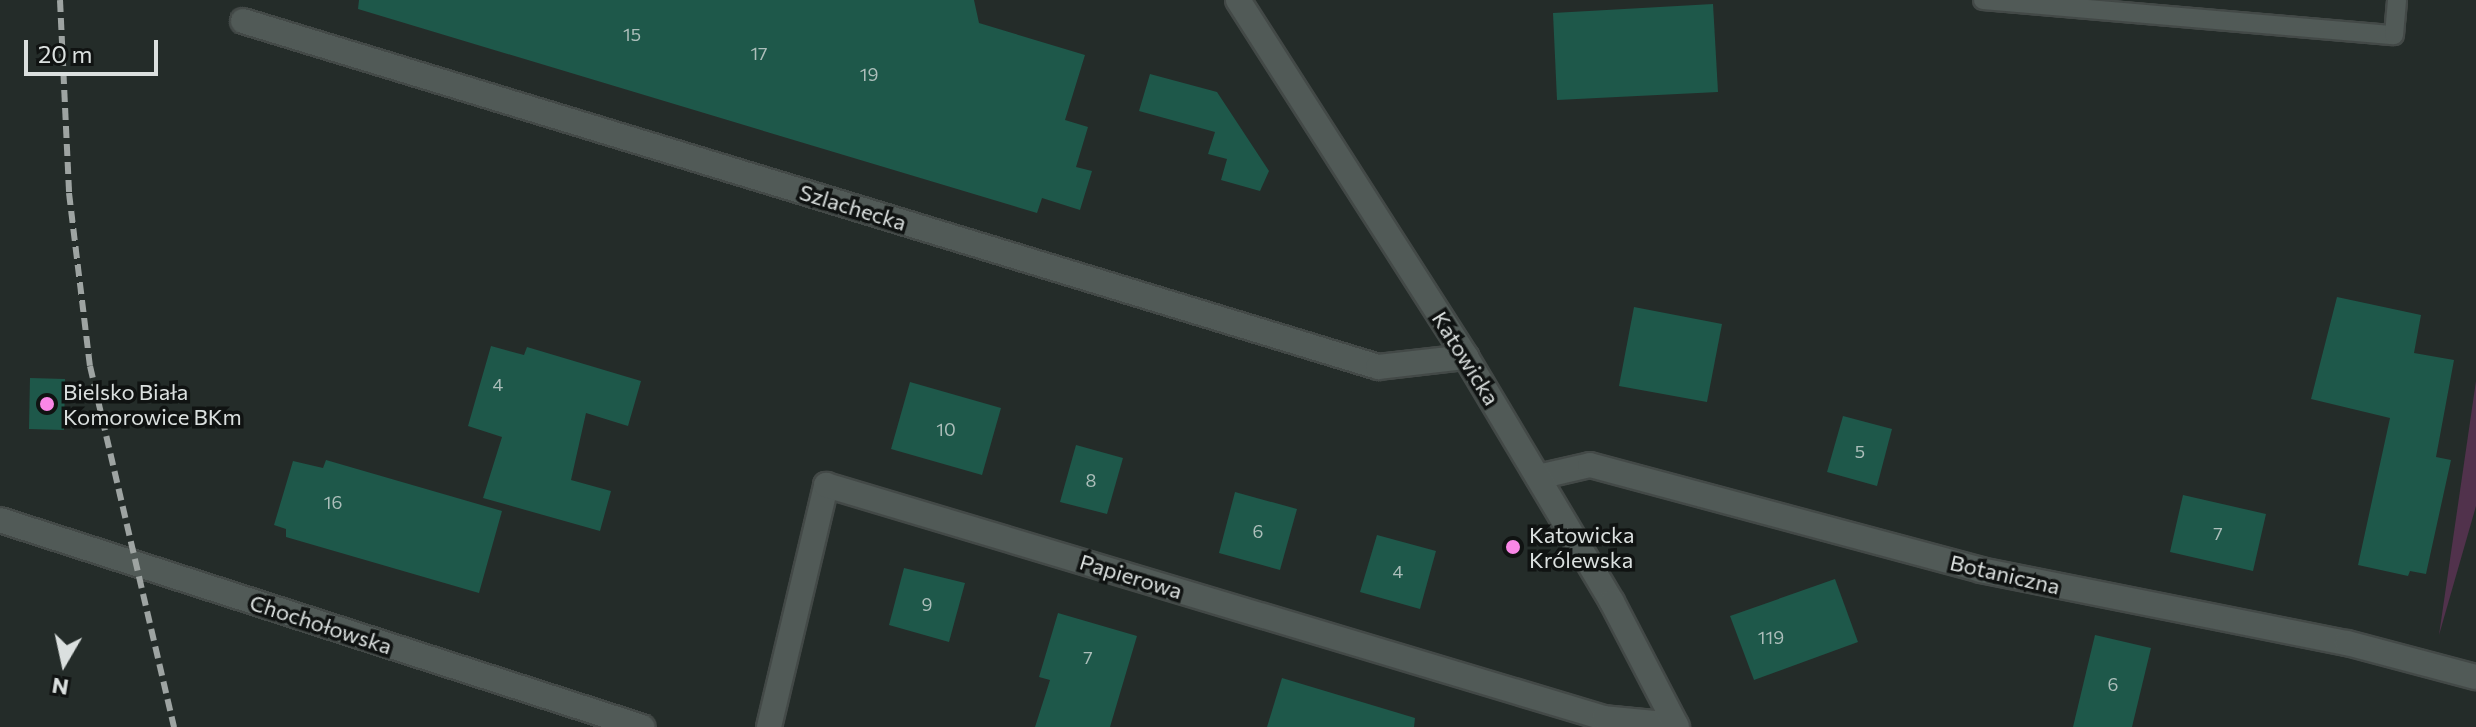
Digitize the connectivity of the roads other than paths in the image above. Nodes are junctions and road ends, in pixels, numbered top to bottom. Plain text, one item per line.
1 (1238, 0) edge
2 (1983, 0) edge
3 (2397, 0) edge
4 (243, 21) dead end
5 (1466, 357) junction
6 (1538, 477) junction
7 (0, 520) edge
8 (2476, 677) edge
9 (1677, 726) edge
10 (642, 727) edge
11 (769, 727) edge

1 - 5 street, Katowicka
2 - 3 lane
4 - 5 street, Szlachecka
5 - 6 street, Katowicka
6 - 8 street, Botaniczna
6 - 9 street, Katowicka
7 - 10 street, Chochołowska
9 - 11 street, Papierowa

